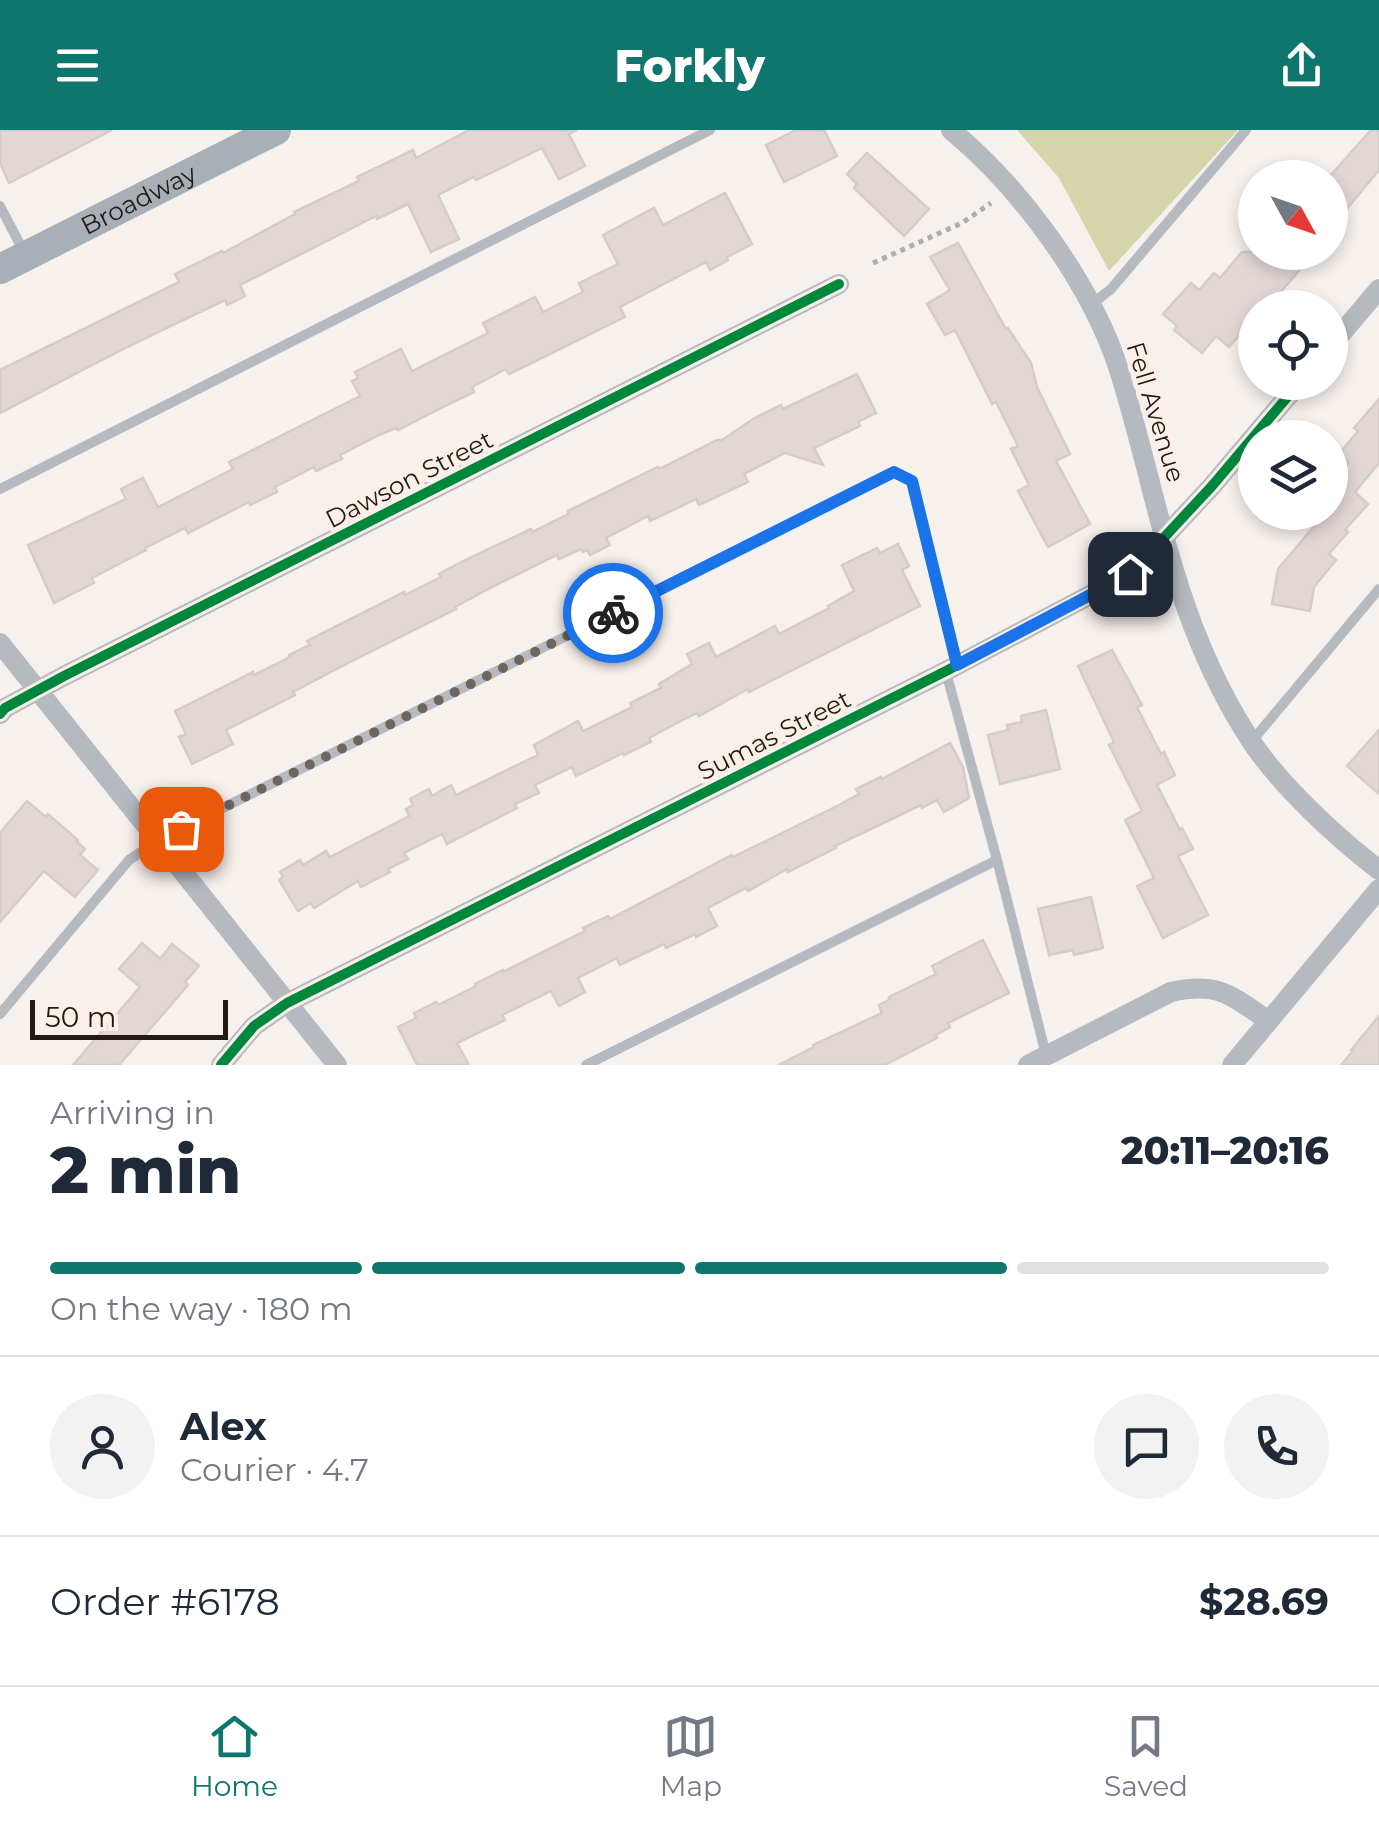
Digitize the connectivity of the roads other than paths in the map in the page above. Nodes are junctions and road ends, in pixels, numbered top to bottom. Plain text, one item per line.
1 (276, 130) edge
2 (710, 130) edge
3 (951, 130) edge
4 (1246, 130) edge
5 (0, 206) edge
6 (13, 263) edge
7 (839, 284) dead end
8 (1379, 288) edge
9 (1092, 304) junction
10 (1348, 325) edge
11 (1285, 400) edge
12 (0, 489) edge
13 (1166, 537) junction
14 (1379, 590) edge
15 (0, 643) edge
16 (952, 668) junction
17 (37, 692) junction
18 (0, 714) edge
19 (1252, 742) junction
20 (157, 841) junction
21 (997, 860) junction
22 (1379, 870) edge
23 (1379, 889) edge
24 (287, 1002) junction
25 (0, 1014) edge
26 (1268, 1022) junction
27 (1037, 1060) edge
28 (221, 1065) edge
29 (337, 1065) edge
30 (586, 1065) edge
31 (1232, 1065) edge

1 - 6 street, Broadway
2 - 12 lane
3 - 9 street, Fell Avenue
4 - 9 lane
5 - 6 lane
7 - 17 street, Dawson Street
8 - 10 street
9 - 13 street, Fell Avenue
11 - 13 street, Sumas Street
13 - 16 street, Sumas Street
13 - 19 street, Fell Avenue
14 - 19 lane
15 - 17 street
16 - 20 lane
16 - 21 lane
16 - 24 street, Sumas Street
17 - 18 street, Dawson Street
17 - 20 street
19 - 22 street, Fell Avenue
20 - 24 street
20 - 25 lane
21 - 27 lane
21 - 30 lane
23 - 26 street
24 - 28 street, Sumas Street
24 - 29 street
26 - 27 street
26 - 31 street

